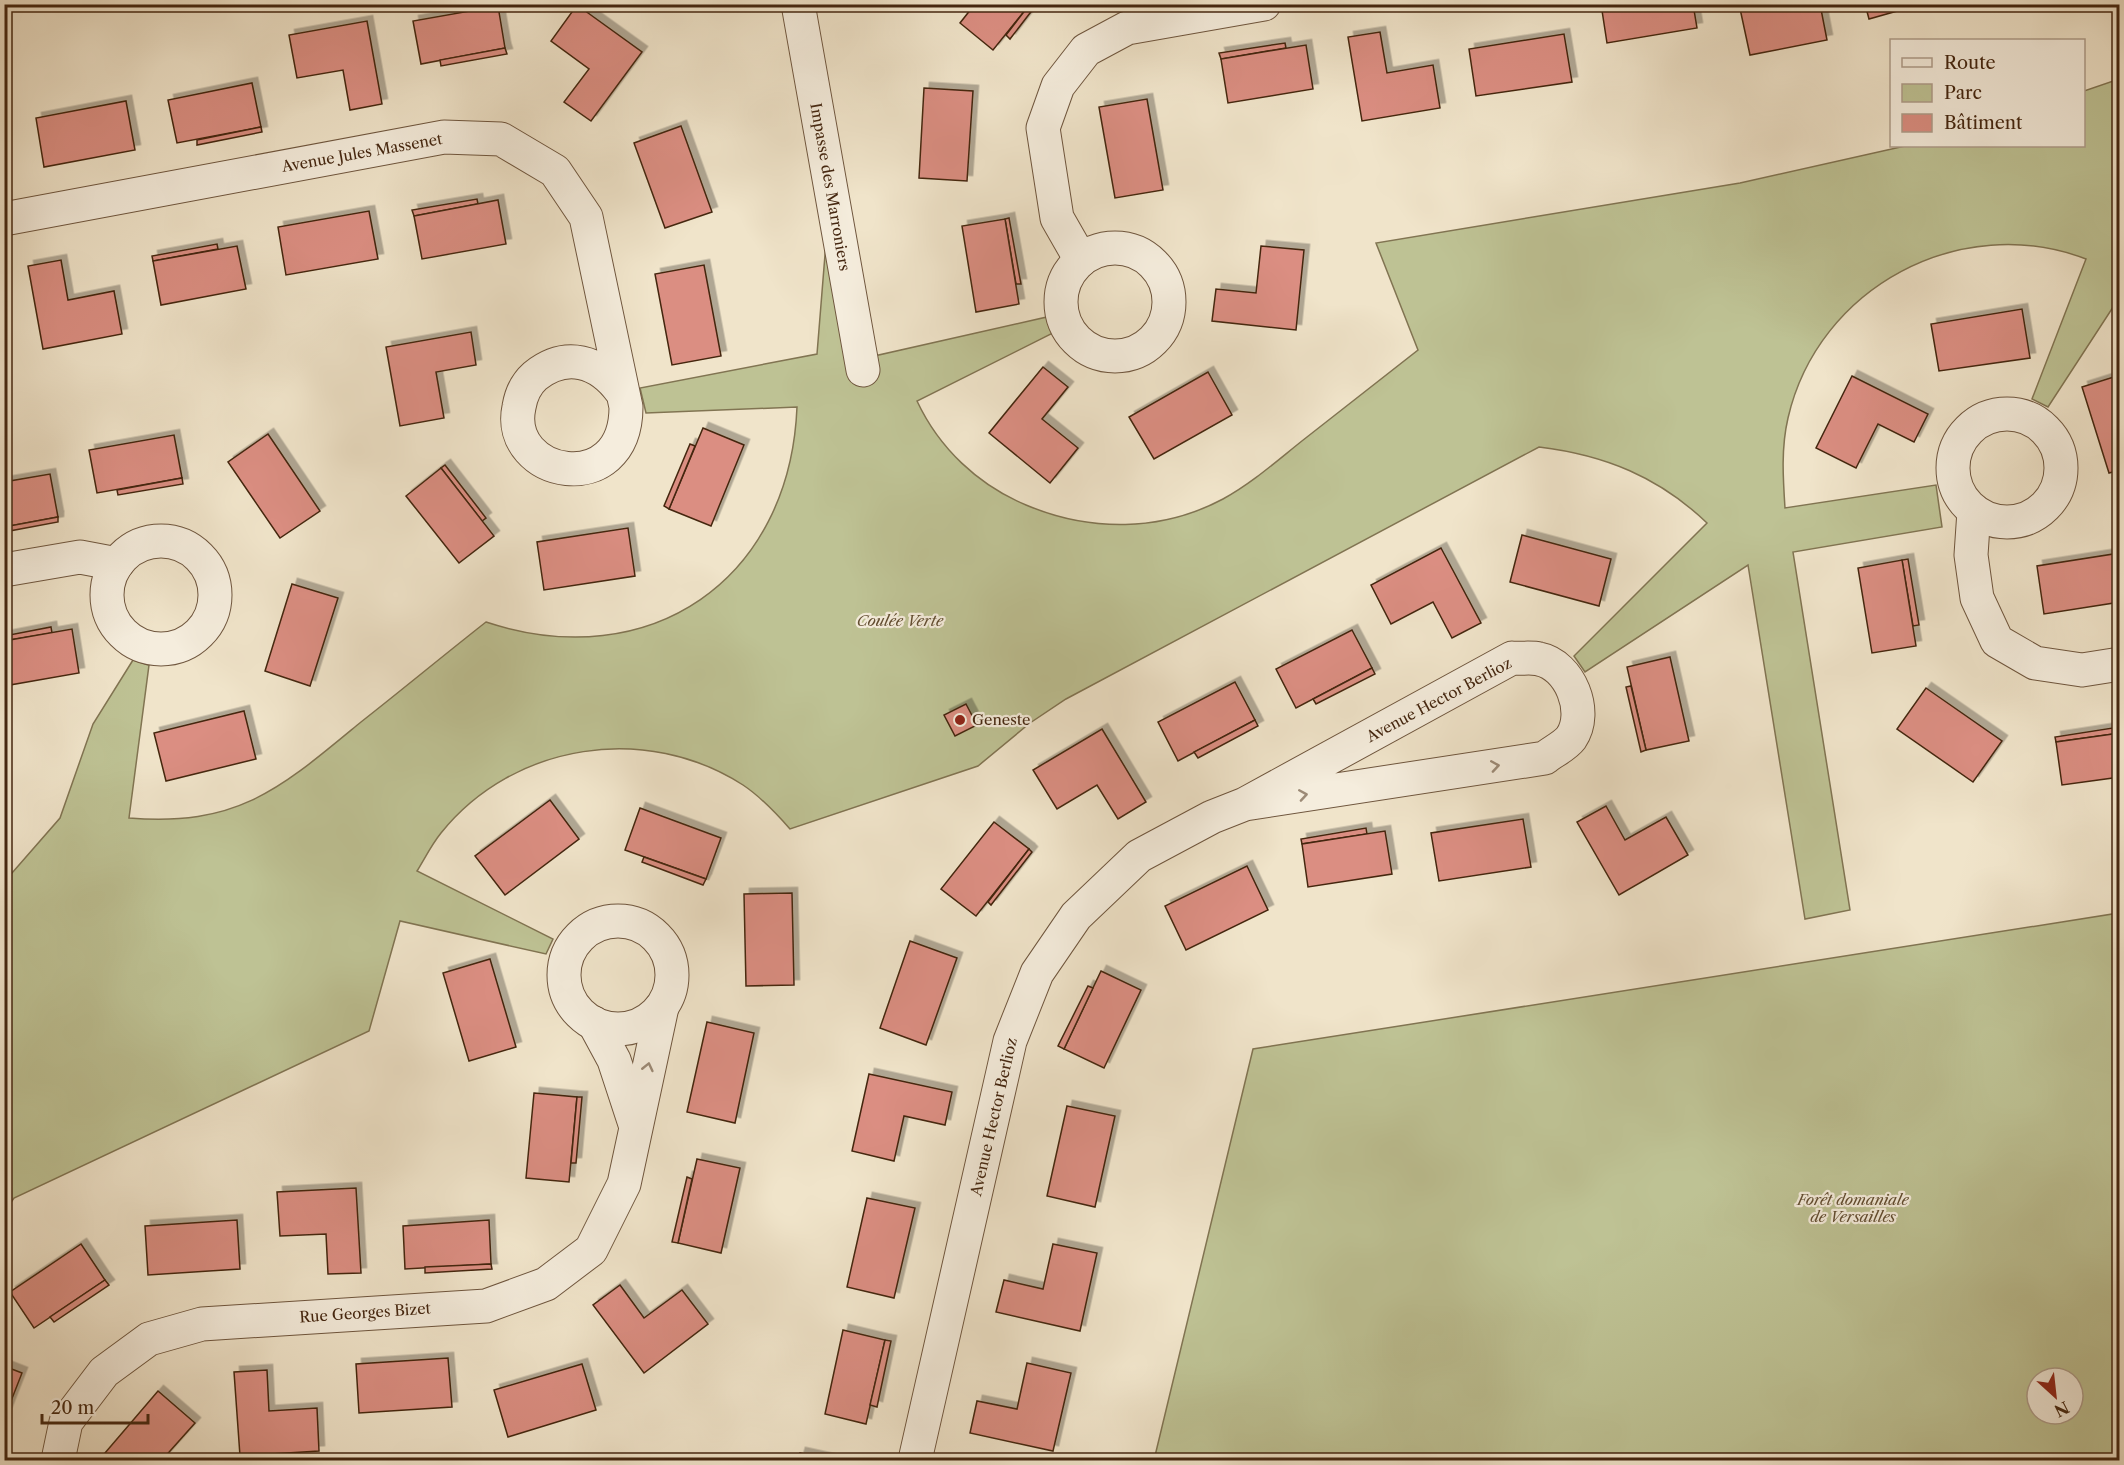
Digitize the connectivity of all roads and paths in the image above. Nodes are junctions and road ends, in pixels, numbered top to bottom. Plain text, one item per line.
1 (798, 4) edge
2 (1264, 4) edge
3 (4, 219) edge
4 (1081, 260) dead end
5 (863, 370) dead end
6 (621, 391) dead end
7 (1974, 511) dead end
8 (117, 564) dead end
9 (4, 570) edge
10 (2120, 663) edge
11 (1245, 804) junction
12 (662, 1007) junction
13 (594, 1023) junction
14 (635, 1124) junction
15 (58, 1461) edge
16 (915, 1461) edge

1 - 5 street, Impasse des Marroniers
2 - 4 street
3 - 6 street, Avenue Jules Massenet
7 - 10 street
8 - 9 street
11 -> 11 street, Avenue Hector Berlioz
11 - 16 street, Avenue Hector Berlioz
12 - 13 street
12 - 13 street, Rue Georges Bizet
14 -> 12 street, Rue Georges Bizet
13 - 14 street, Rue Georges Bizet
14 - 15 street, Rue Georges Bizet

